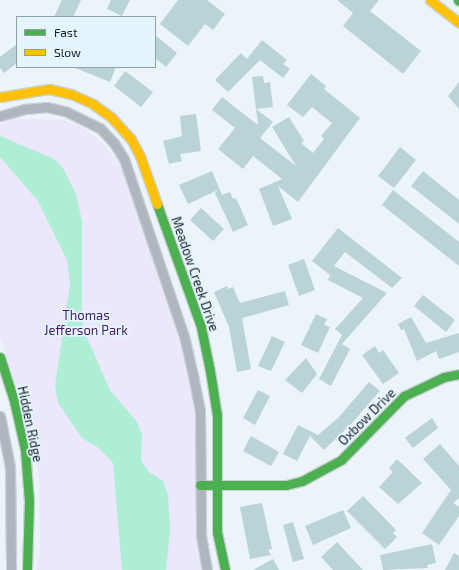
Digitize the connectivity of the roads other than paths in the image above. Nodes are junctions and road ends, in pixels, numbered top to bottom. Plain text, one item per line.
1 (430, 0) edge
2 (459, 23) edge
3 (0, 97) edge
4 (0, 116) edge
5 (0, 357) edge
6 (459, 374) edge
7 (0, 416) edge
8 (200, 485) junction
9 (217, 486) junction
10 (11, 570) edge
11 (27, 570) edge
12 (207, 570) edge
13 (225, 570) edge

1 - 2 street
3 - 9 street, Meadow Creek Drive
4 - 8 street
5 - 11 street, Hidden Ridge
6 - 9 street, Oxbow Drive
7 - 10 street, Hidden Ridge
8 - 9 street, Oxbow Drive
8 - 12 street
9 - 13 street, Meadow Creek Drive

